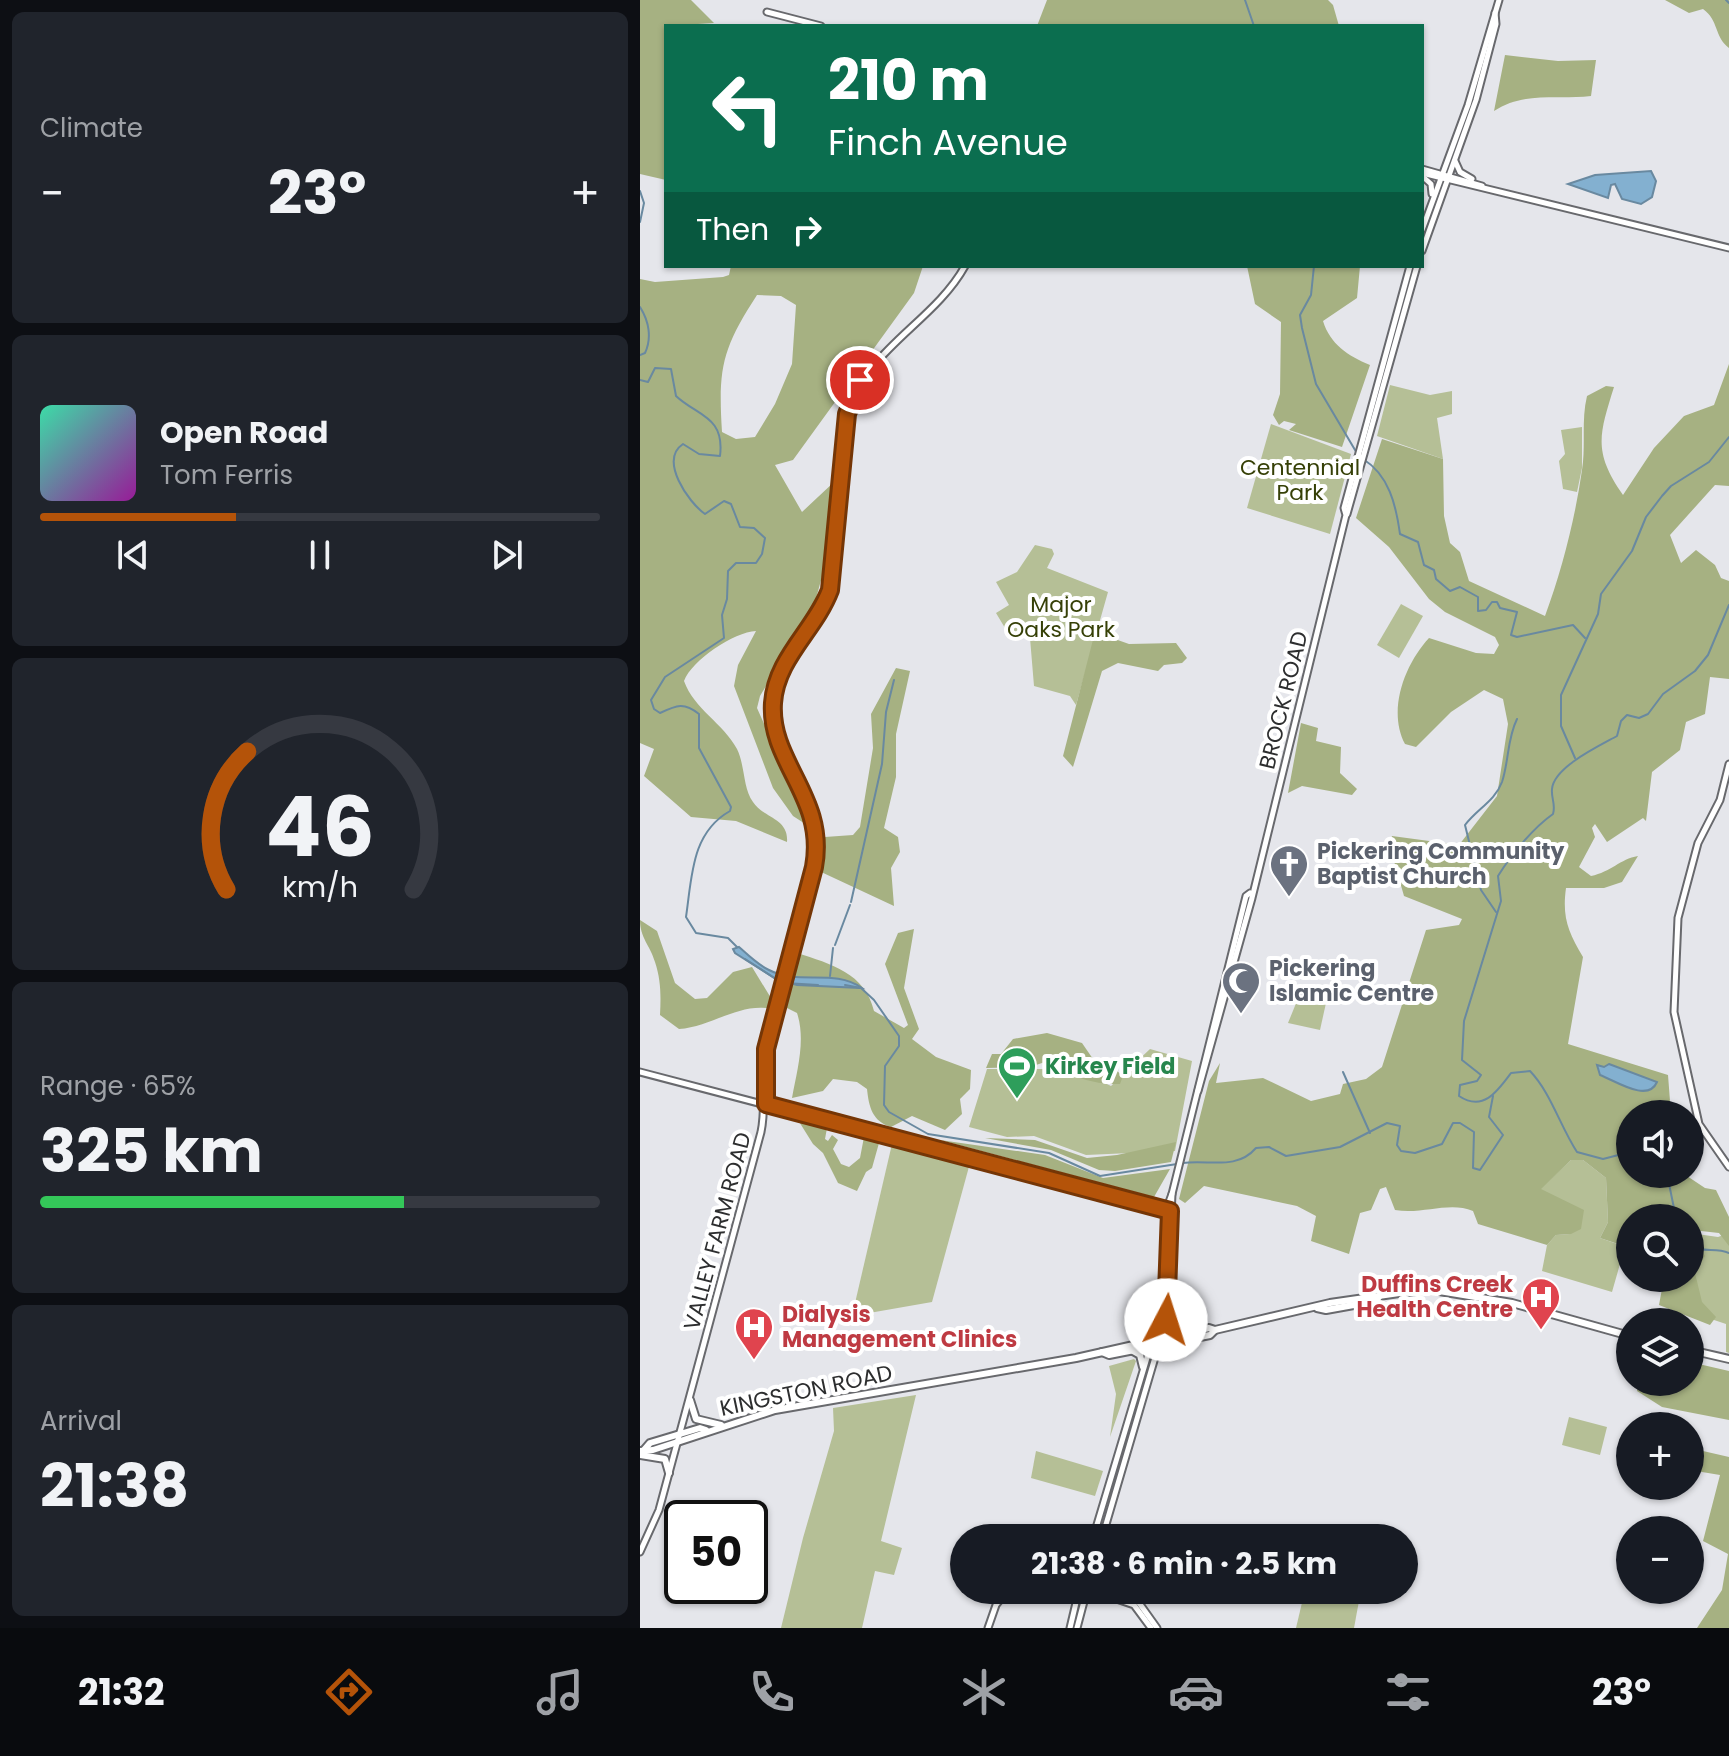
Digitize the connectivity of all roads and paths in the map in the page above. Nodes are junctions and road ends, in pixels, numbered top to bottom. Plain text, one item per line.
1 (1499, 0) edge
2 (767, 12) dead end
3 (1495, 13) junction
4 (813, 24) edge
5 (1455, 160) junction
6 (1424, 173) edge
7 (1424, 175) edge
8 (1445, 177) junction
9 (1481, 185) junction
10 (1430, 208) junction
11 (1424, 224) edge
12 (1424, 245) edge
13 (1729, 248) edge
14 (964, 268) edge
15 (1409, 268) edge
16 (1416, 268) edge
17 (1366, 438) junction
18 (1729, 764) edge
19 (1725, 794) edge
20 (1251, 893) junction
21 (1212, 1022) junction
22 (1216, 1030) junction
23 (640, 1072) edge
24 (1198, 1091) junction
25 (766, 1104) junction
26 (1729, 1167) edge
27 (1168, 1210) junction
28 (1166, 1320) junction
29 (1215, 1330) junction
30 (1616, 1332) edge
31 (1179, 1333) junction
32 (1161, 1341) junction
33 (1152, 1342) junction
34 (1131, 1350) junction
35 (1102, 1352) junction
36 (1704, 1353) edge
37 (1727, 1359) edge
38 (1143, 1367) junction
39 (690, 1400) junction
40 (721, 1425) junction
41 (680, 1438) junction
42 (641, 1452) edge
43 (669, 1473) junction
44 (1107, 1504) junction
45 (1099, 1524) edge
46 (1104, 1524) edge
47 (640, 1552) edge
48 (997, 1604) edge
49 (1076, 1604) edge
50 (1132, 1604) edge
51 (1140, 1604) edge
52 (1084, 1605) edge
53 (988, 1628) edge
54 (1070, 1628) edge
55 (1077, 1628) edge
56 (1151, 1628) edge
57 (1157, 1628) edge

1 - 3 main road
2 - 4 main road
3 - 5 main road
3 - 8 main road
5 - 8 main road
5 - 9 main road
6 - 8 main road
7 - 10 main road
8 - 9 main road
8 - 10 main road
8 - 12 main road
9 - 13 main road
10 - 11 main road
14 - 25 main road, VALLEY FARM ROAD
15 - 17 main road, BROCK ROAD
16 - 17 main road, BROCK ROAD
17 - 20 main road, BROCK ROAD
18 - 19 main road
19 - 26 main road
20 - 21 main road, BROCK ROAD
20 - 22 main road, BROCK ROAD
21 - 22 main road
21 - 24 main road, BROCK ROAD
22 - 24 main road, BROCK ROAD
23 - 25 main road
24 - 27 main road, BROCK ROAD
25 - 27 main road
25 - 39 main road, VALLEY FARM ROAD
27 - 28 main road, BROCK ROAD
27 - 33 main road, BROCK ROAD
28 - 31 main road
28 - 32 main road, BROCK ROAD
29 - 30 main road, KINGSTON ROAD
29 - 31 main road, KINGSTON ROAD
29 - 32 main road, KINGSTON ROAD
31 - 32 main road, KINGSTON ROAD
32 - 33 main road, KINGSTON ROAD
32 - 44 main road, BROCK ROAD
33 - 34 main road, KINGSTON ROAD
33 - 35 main road, KINGSTON ROAD
33 - 38 main road, BROCK ROAD
34 - 35 main road, KINGSTON ROAD
34 - 38 main road
35 - 40 main road, KINGSTON ROAD
36 - 37 main road
38 - 44 main road, BROCK ROAD
39 - 40 main road
39 - 41 main road, VALLEY FARM ROAD
40 - 41 main road, KINGSTON ROAD
41 - 42 main road, KINGSTON ROAD
41 - 43 main road, VALLEY FARM ROAD
42 - 43 main road
43 - 47 main road, VALLEY FARM ROAD
44 - 45 main road, BROCK ROAD
44 - 46 main road, BROCK ROAD
48 - 53 main road
49 - 54 main road
50 - 56 main road
51 - 57 main road
52 - 55 main road

